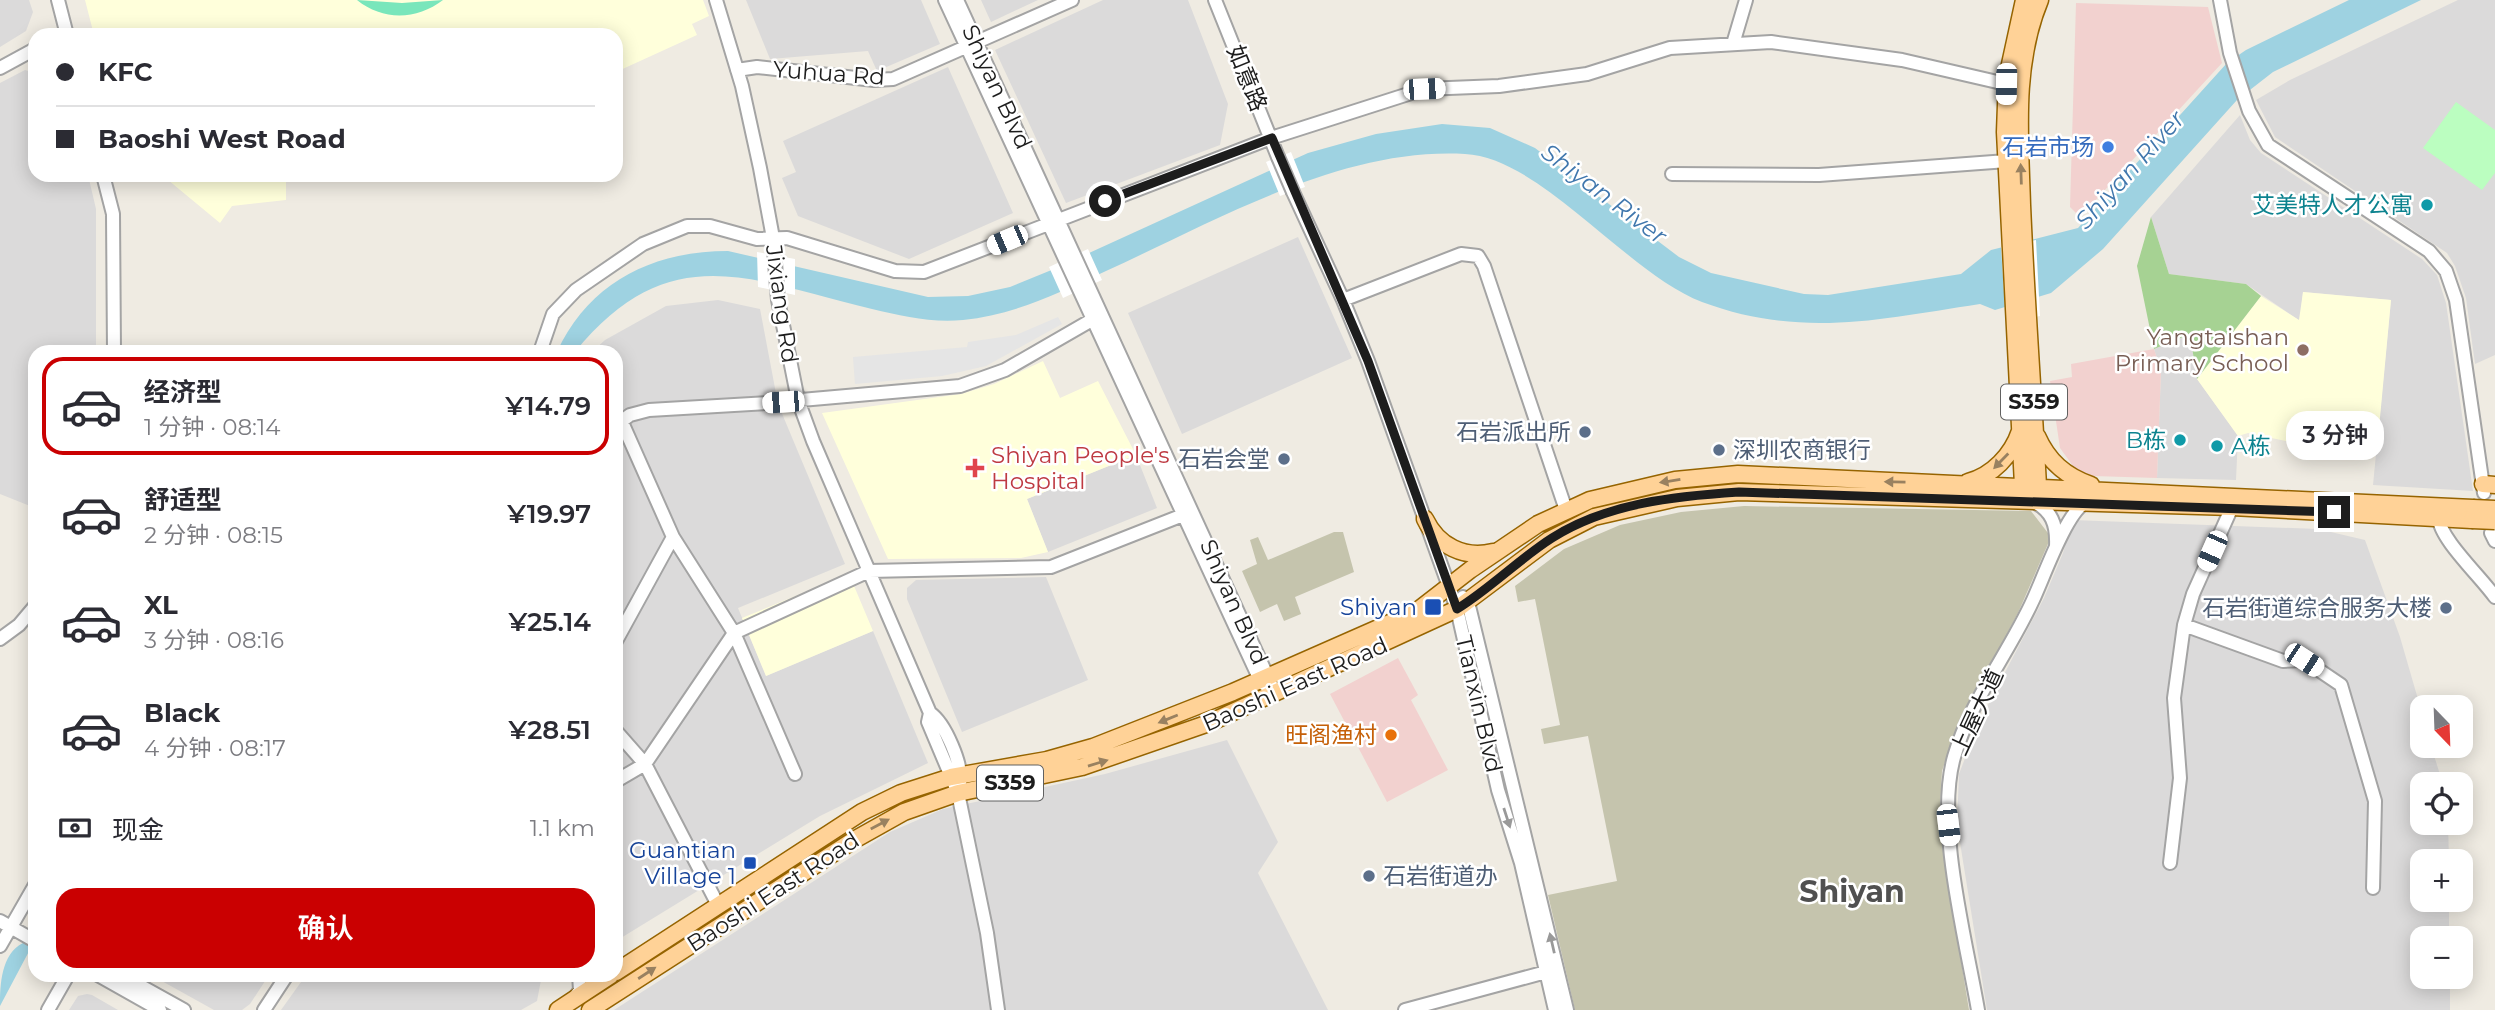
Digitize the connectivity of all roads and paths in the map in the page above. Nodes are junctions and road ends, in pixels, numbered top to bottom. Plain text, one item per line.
1 (58, 0) edge
2 (716, 0) edge
3 (945, 0) edge
4 (957, 0) edge
5 (1072, 0) edge
6 (1215, 0) edge
7 (1746, 0) edge
8 (2024, 0) edge
9 (2040, 0) edge
10 (2220, 0) edge
11 (64, 28) edge
12 (1733, 44) junction
13 (971, 45) junction
14 (28, 53) edge
15 (0, 68) edge
16 (737, 70) junction
17 (2006, 84) junction
18 (1272, 138) junction
19 (2007, 161) junction
20 (1672, 174) dead end
21 (105, 182) edge
22 (1052, 221) junction
23 (773, 237) junction
24 (2018, 244) junction
25 (1343, 300) junction
26 (1097, 317) junction
27 (114, 345) edge
28 (542, 345) edge
29 (798, 400) junction
30 (623, 420) edge
31 (2029, 427) junction
32 (623, 431) edge
33 (1963, 483) junction
34 (2487, 488) edge
35 (2031, 491) junction
36 (2106, 491) junction
37 (2085, 503) junction
38 (2232, 507) junction
39 (2495, 509) edge
40 (1566, 510) junction
41 (1183, 514) junction
42 (2472, 514) junction
43 (2439, 518) junction
44 (1425, 519) junction
45 (2494, 531) edge
46 (673, 537) junction
47 (2055, 549) junction
48 (1499, 550) junction
49 (869, 571) junction
50 (1450, 585) junction
51 (2495, 597) edge
52 (1463, 606) junction
53 (28, 614) edge
54 (2184, 625) junction
55 (623, 628) edge
56 (734, 633) junction
57 (0, 639) edge
58 (1264, 678) junction
59 (1276, 694) junction
60 (623, 739) edge
61 (645, 764) junction
62 (795, 774) dead end
63 (956, 775) junction
64 (623, 776) edge
65 (958, 793) junction
66 (2170, 863) dead end
67 (2374, 888) dead end
68 (28, 896) edge
69 (718, 905) junction
70 (8, 926) edge
71 (28, 937) edge
72 (0, 946) edge
73 (623, 967) edge
74 (1546, 972) junction
75 (64, 982) edge
76 (110, 982) edge
77 (134, 982) edge
78 (282, 982) edge
79 (579, 982) edge
80 (600, 982) edge
81 (573, 1000) junction
82 (48, 1010) edge
83 (160, 1010) edge
84 (184, 1010) edge
85 (264, 1010) edge
86 (558, 1010) edge
87 (590, 1010) edge
88 (998, 1010) edge
89 (1405, 1010) edge
90 (1555, 1010) edge
91 (1567, 1010) edge
92 (1978, 1010) edge

1 - 11 street
2 - 16 street, Jixiang Rd
3 - 13 street, Shiyan Blvd
4 - 13 street, Shiyan Blvd
5 - 13 street, Yuhua Rd
6 - 18 street, 如意路
7 - 12 street
8 - 17 main road, S359
24 -> 9 main road, S359
10 - 34 street
12 - 17 street
12 - 18 street
13 - 16 street, Yuhua Rd
13 - 22 street, Shiyan Blvd
14 - 15 street
16 - 23 street, Jixiang Rd
17 - 19 main road, S359
18 - 22 street
18 - 25 street, 如意路, bridge
19 - 20 street
19 - 24 main road, S359
21 - 27 street
22 - 23 street
22 - 26 street, Shiyan Blvd
23 - 28 street
23 - 29 street, Jixiang Rd
24 - 31 main road, S359
25 - 40 street
25 - 44 street, 如意路
26 - 29 street
26 - 41 street, Shiyan Blvd
26 - 58 street, Shiyan Blvd
29 - 30 street
29 - 49 street, Jixiang Rd
31 -> 33 main road, S359
31 - 35 main road, S359
31 - 36 main road
32 - 46 street
33 - 35 main road, Baoshi East Road / S359
33 -> 40 main road, Baoshi East Road / S359
35 - 36 main road
35 - 37 main road
35 - 47 street
35 - 52 main road, Baoshi East Road / S359
36 - 42 main road
37 - 38 main road
37 - 47 street, 上屋大道
38 - 43 main road
38 - 54 street
39 - 42 main road, bridge
40 - 48 main road, Baoshi East Road / S359
41 - 49 street
41 - 58 street, Shiyan Blvd
42 - 43 main road
42 - 45 main road, bridge
43 - 51 street
44 - 48 main road
44 - 50 street, 如意路
46 - 55 street
46 - 56 street
47 - 92 street, 上屋大道
48 - 50 main road, Baoshi East Road / S359
49 - 56 street
49 - 63 street, Jixiang Rd
50 - 52 street, Tianxin Blvd
50 - 58 main road, Baoshi East Road / S359
52 - 59 main road, Baoshi East Road / S359
52 -> 74 street, Tianxin Blvd
91 -> 52 street, Tianxin Blvd
53 - 57 street
54 - 66 street
54 - 67 street
56 - 61 street
56 - 62 street
58 - 59 street, Shiyan Blvd
58 -> 63 main road, Baoshi East Road / S359
65 -> 59 main road, Baoshi East Road / S359
60 - 61 street
61 - 64 street
61 - 69 street
63 - 65 street
63 - 69 main road, Baoshi East Road / S359
87 -> 65 main road, Baoshi East Road / S359
65 - 88 street
68 - 70 street
69 - 73 main road, Baoshi East Road / S359
70 - 71 street
70 - 72 street
74 - 89 street
74 - 90 street, Tianxin Blvd
75 - 82 street
76 - 83 street
77 - 84 street
78 - 85 street
79 - 81 street
80 - 81 main road
81 - 86 main road

